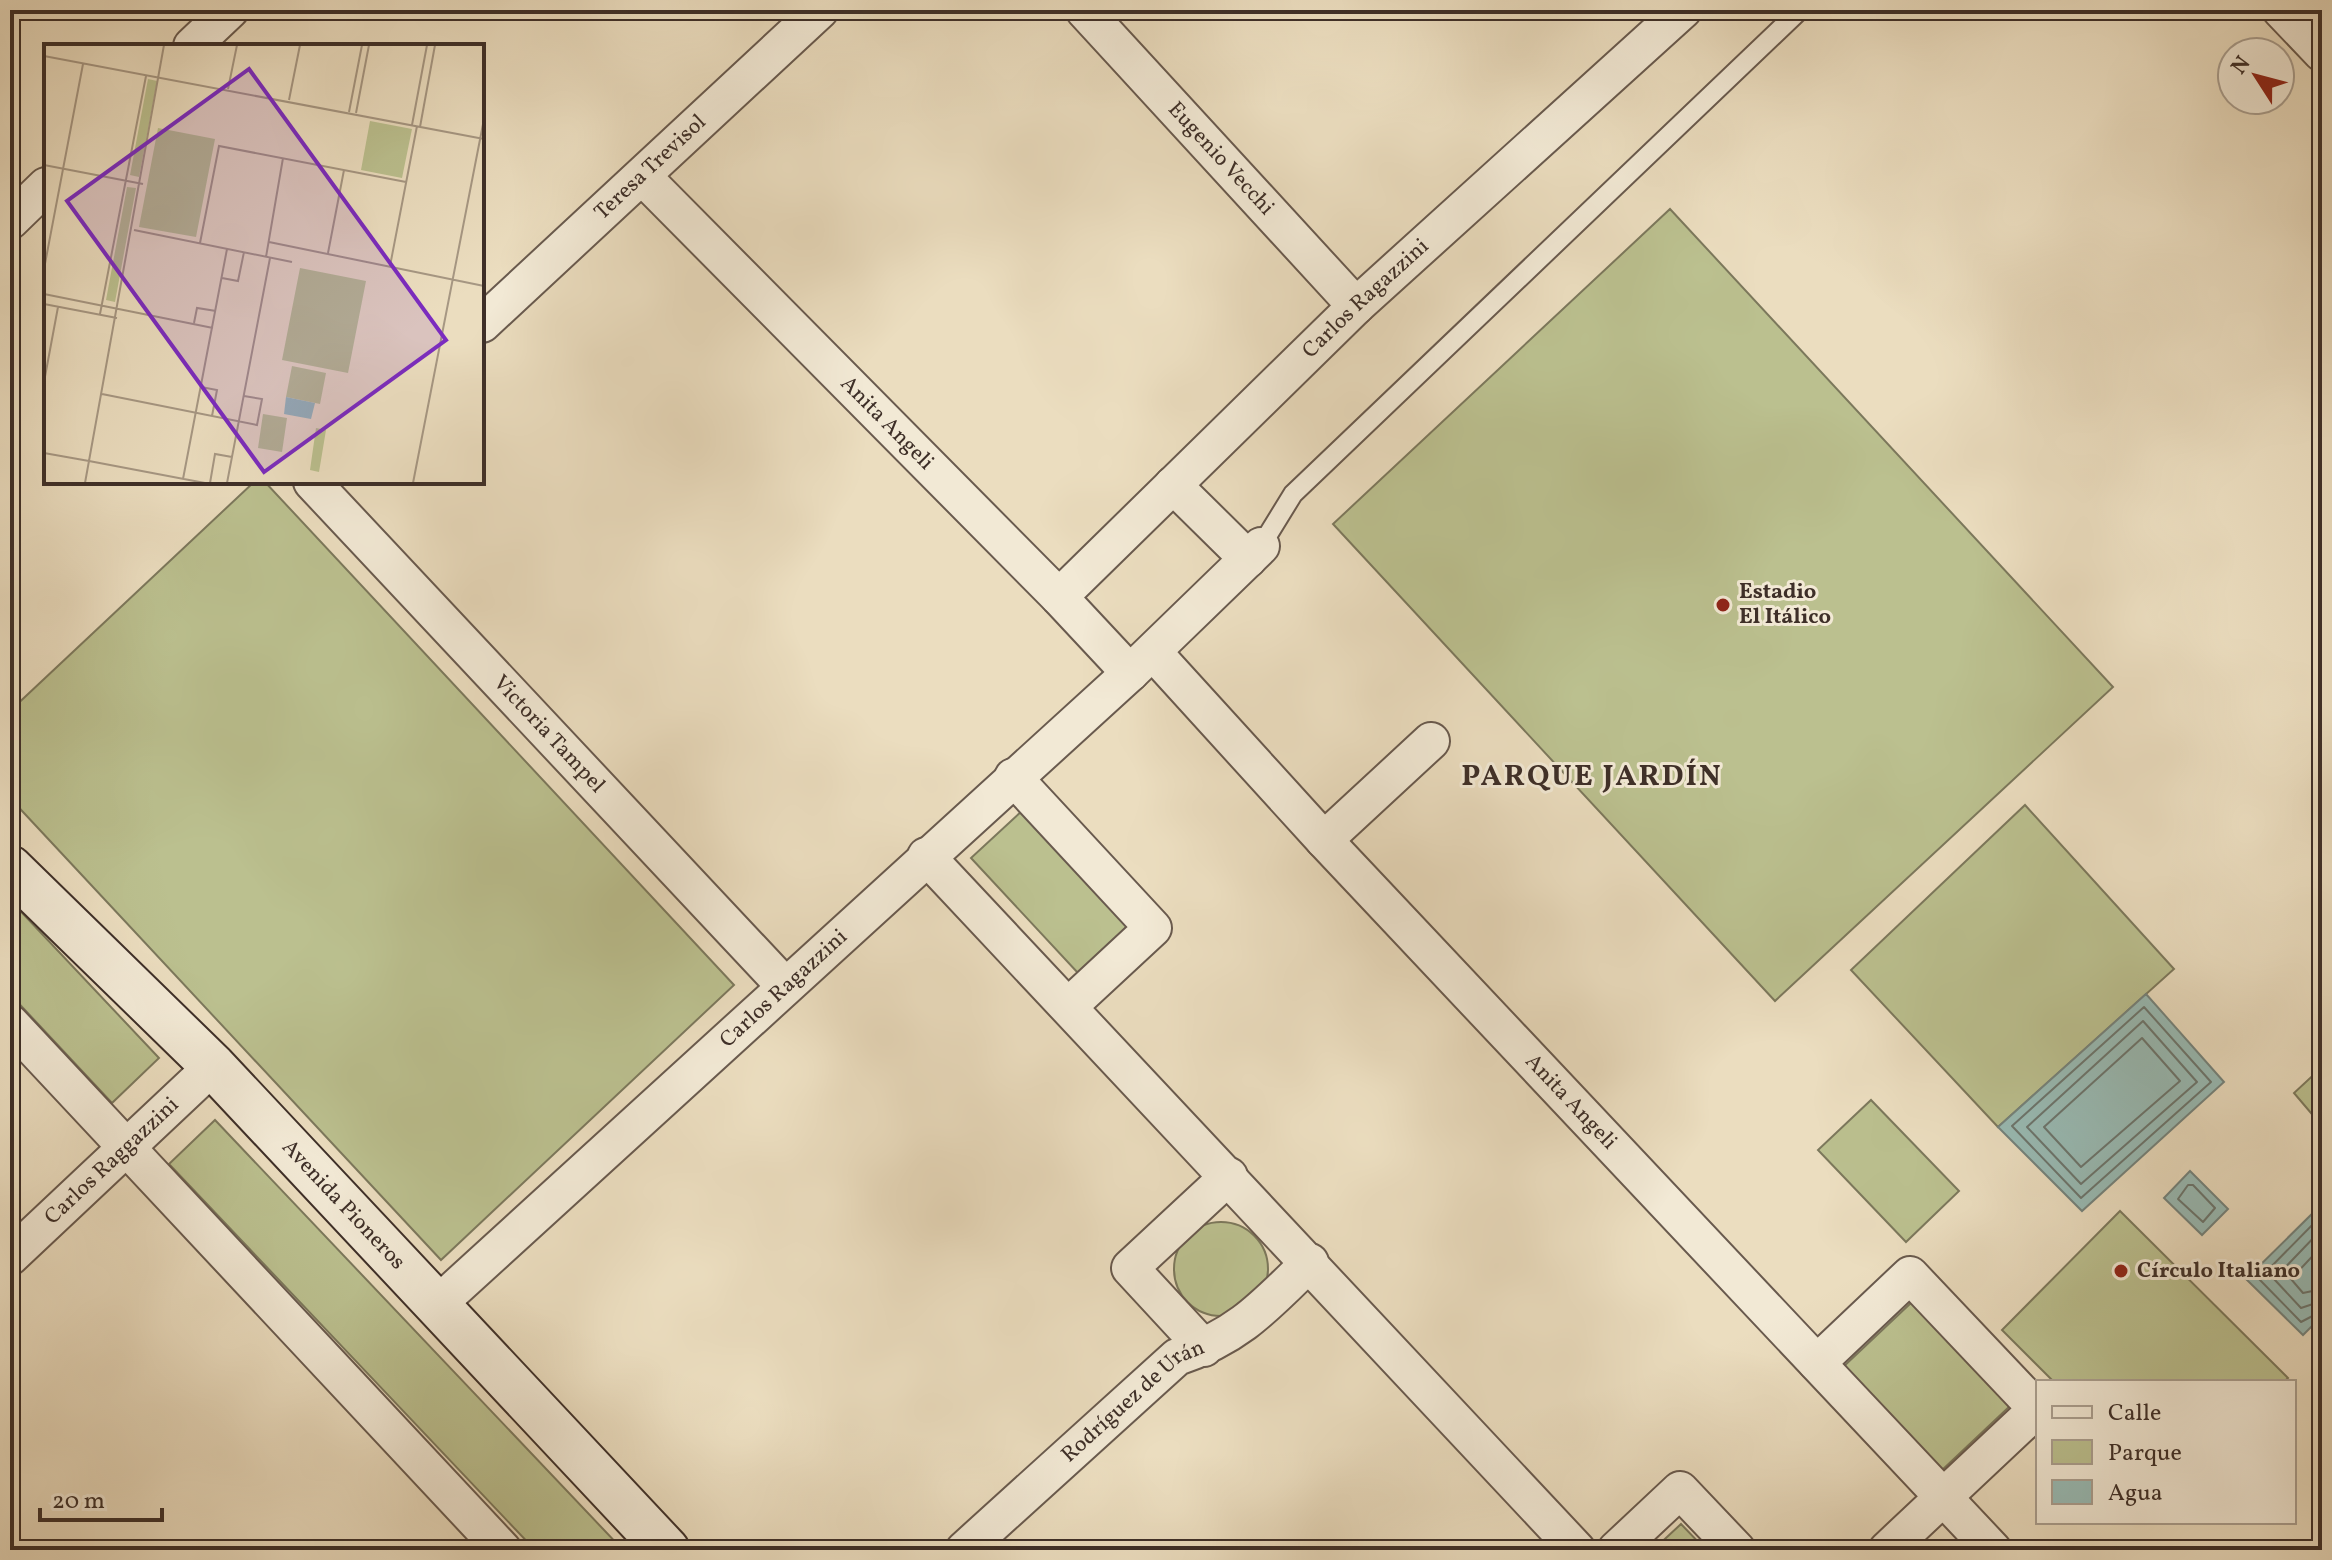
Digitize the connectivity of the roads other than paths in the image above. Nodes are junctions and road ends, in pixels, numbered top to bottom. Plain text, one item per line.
1 (230, 10) edge
2 (820, 10) edge
3 (1084, 10) edge
4 (1683, 10) edge
5 (1800, 10) edge
6 (2281, 10) edge
7 (194, 44) edge
8 (2322, 53) edge
9 (642, 176) junction
10 (1356, 306) junction
11 (484, 322) edge
12 (314, 484) edge
13 (1173, 485) junction
14 (1254, 553) junction
15 (1059, 597) junction
16 (1141, 662) junction
17 (1431, 741) dead end
18 (1013, 777) junction
19 (1324, 840) junction
20 (926, 856) junction
21 (10, 868) edge
22 (784, 985) junction
23 (1069, 1006) junction
24 (10, 1023) edge
25 (213, 1066) junction
26 (127, 1148) junction
27 (1229, 1176) junction
28 (10, 1257) edge
29 (1310, 1262) junction
30 (438, 1304) junction
31 (1204, 1348) junction
32 (1817, 1363) junction
33 (2036, 1408) edge
34 (2036, 1410) edge
35 (1945, 1497) junction
36 (503, 1550) edge
37 (667, 1550) edge
38 (964, 1550) edge
39 (1577, 1550) edge
40 (1616, 1550) edge
41 (1737, 1550) edge
42 (1887, 1550) edge
43 (1993, 1550) edge

1 - 7 street
2 - 9 street, Teresa Trevisol
3 - 10 street, Eugenio Vecchi
4 - 10 street, Carlos Ragazzini
5 - 14 lane
6 - 8 street
9 - 11 street, Teresa Trevisol
9 - 15 street, Anita Angeli
10 - 13 street, Carlos Ragazzini
12 - 22 street, Victoria Tampel
13 - 14 street
13 - 15 street, Carlos Ragazzini
14 - 16 street, Carlos Ragazzini
15 - 16 street, Anita Angeli
16 - 18 street, Carlos Ragazzini
16 - 19 street, Anita Angeli
17 - 19 street
18 - 20 street, Carlos Ragazzini
18 - 23 street
19 - 32 street, Anita Angeli
20 - 22 street, Carlos Ragazzini
20 - 23 street
21 - 25 main road, Avenida Pioneros
22 - 30 street, Carlos Ragazzini
23 - 27 street
24 - 26 street
25 - 26 street, Carlos Raggazzini
25 - 30 main road, Avenida Pioneros
26 - 28 street, Carlos Raggazzini
26 - 36 street
27 - 29 street
27 - 31 street
29 - 31 street, Rodríguez de Urán
29 - 39 street
30 - 37 main road, Avenida Pioneros
31 - 38 street, Rodríguez de Urán
32 - 33 street
32 - 35 street, Anita Angeli
34 - 35 street
35 - 42 street
35 - 43 street, Anita Angeli
40 - 41 street

